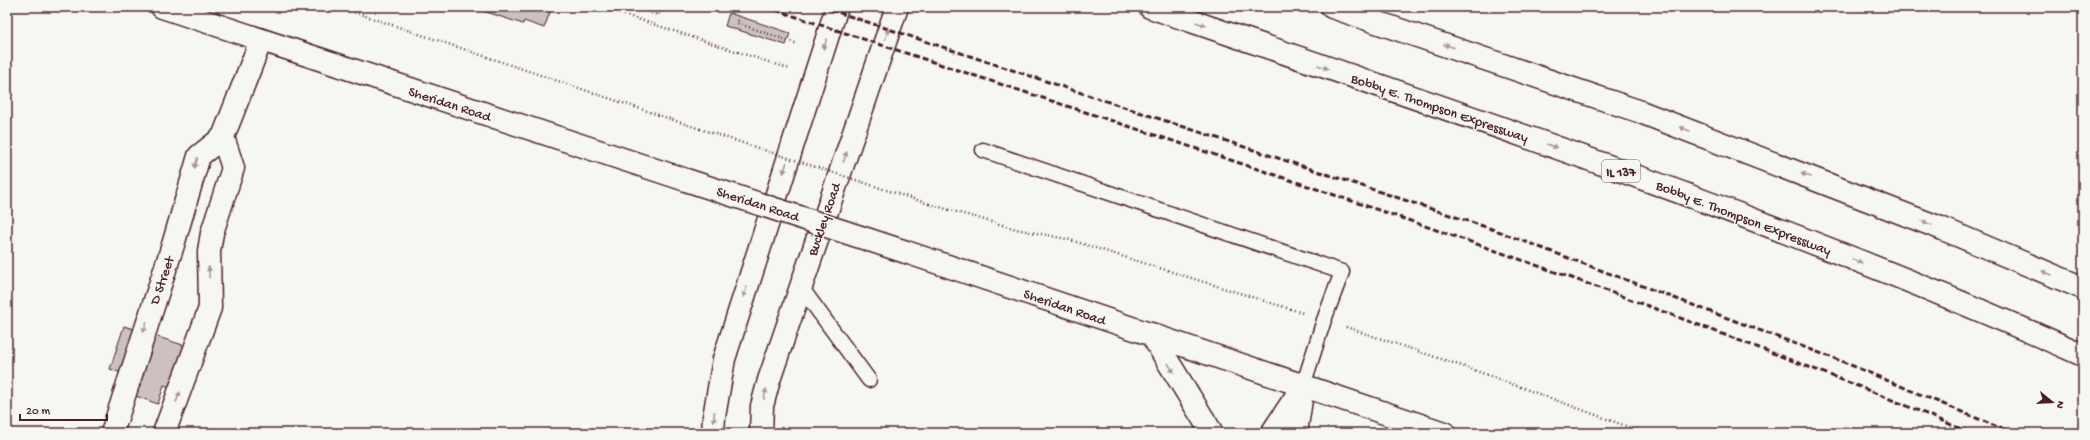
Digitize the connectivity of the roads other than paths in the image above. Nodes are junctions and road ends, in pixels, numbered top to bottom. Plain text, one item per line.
1 (162, 7) edge
2 (837, 7) edge
3 (897, 7) edge
4 (1150, 7) edge
5 (1332, 7) edge
6 (260, 40) junction
7 (223, 137) junction
8 (983, 150) dead end
9 (800, 286) junction
10 (2083, 288) edge
11 (1151, 334) junction
12 (2083, 355) edge
13 (868, 380) dead end
14 (1303, 386) junction
15 (112, 433) edge
16 (164, 433) edge
17 (713, 433) edge
18 (761, 433) edge
19 (1212, 433) edge
20 (1272, 433) edge
21 (1296, 433) edge
22 (1444, 433) edge

1 - 6 main road, Sheridan Road
2 -> 17 main road
9 -> 3 main road, Buckley Road
4 -> 12 main road, Bobby E. Thompson Expressway / IL 137
10 -> 5 main road
6 - 7 main road
6 - 11 main road, Sheridan Road, bridge
7 -> 15 main road, D Street
16 -> 7 main road
8 - 14 lane
9 - 13 lane
18 -> 9 main road, Buckley Road
11 - 14 main road, Sheridan Road
11 -> 19 main road
14 - 20 main road
14 - 21 main road
14 - 22 main road, Sheridan Road

